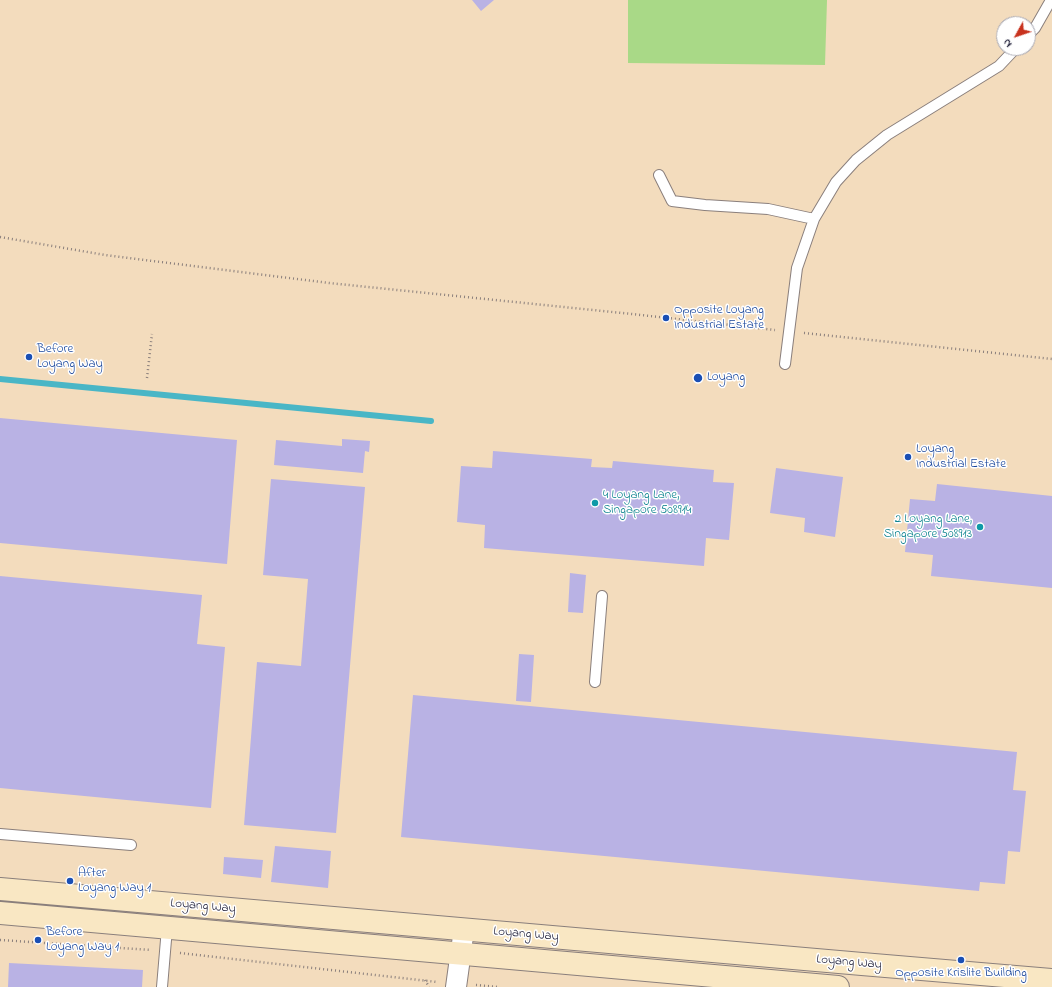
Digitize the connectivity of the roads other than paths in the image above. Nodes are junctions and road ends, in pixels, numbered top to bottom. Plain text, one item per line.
1 (1051, 0) edge
2 (1036, 26) edge
3 (1008, 56) edge
4 (659, 176) dead end
5 (814, 219) junction
6 (785, 364) dead end
7 (602, 596) dead end
8 (595, 682) dead end
9 (0, 834) edge
10 (131, 844) dead end
11 (0, 889) edge
12 (0, 913) edge
13 (167, 928) junction
14 (464, 929) junction
15 (461, 954) junction
16 (1052, 980) edge
17 (797, 985) edge
18 (456, 986) edge
19 (162, 987) edge
20 (838, 987) edge

1 - 2 lane
3 - 5 lane
4 - 5 lane
5 - 6 lane
7 - 8 lane
9 - 10 lane
11 - 14 main road, Loyang Way
12 - 13 main road, Loyang Way
13 - 15 main road, Loyang Way
13 - 19 lane
14 - 15 street
14 - 16 main road, Loyang Way
15 - 17 main road, Loyang Way
15 - 18 street
17 - 20 main road, Loyang Way

